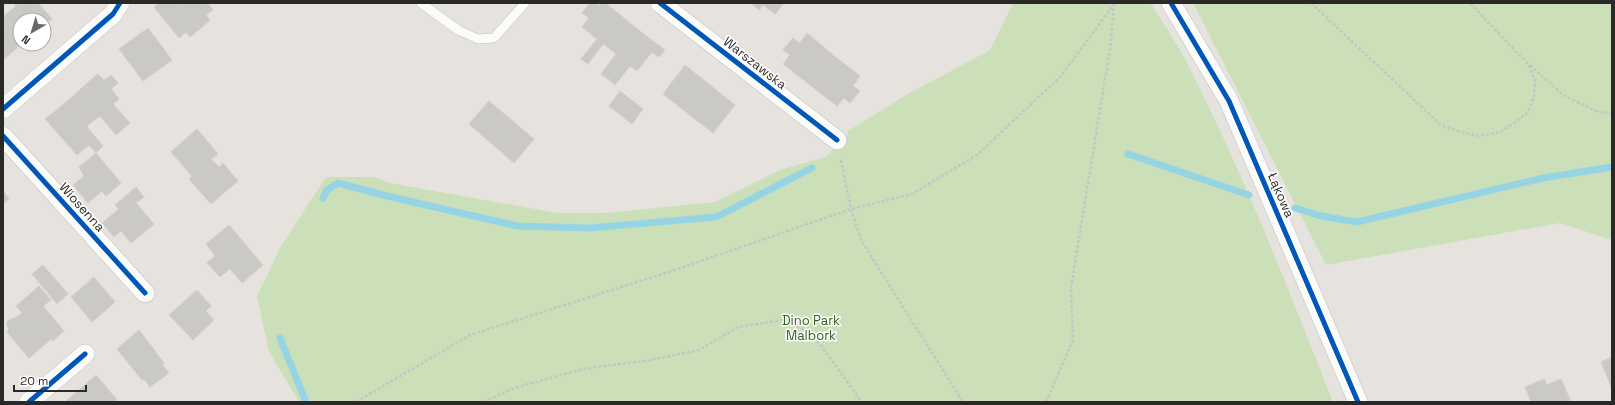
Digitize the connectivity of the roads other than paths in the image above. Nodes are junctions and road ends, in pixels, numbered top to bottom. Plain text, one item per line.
1 (120, 3) edge
2 (421, 3) edge
3 (525, 3) edge
4 (660, 3) edge
5 (1171, 3) edge
6 (3, 109) edge
7 (3, 136) edge
8 (837, 140) road end
9 (145, 293) dead end
10 (85, 354) dead end
11 (29, 402) edge
12 (1358, 402) edge

1 - 6 street
2 - 3 lane
4 - 8 street, Warszawska
5 - 12 street, Łąkowa
7 - 9 street, Wiosenna
10 - 11 street

